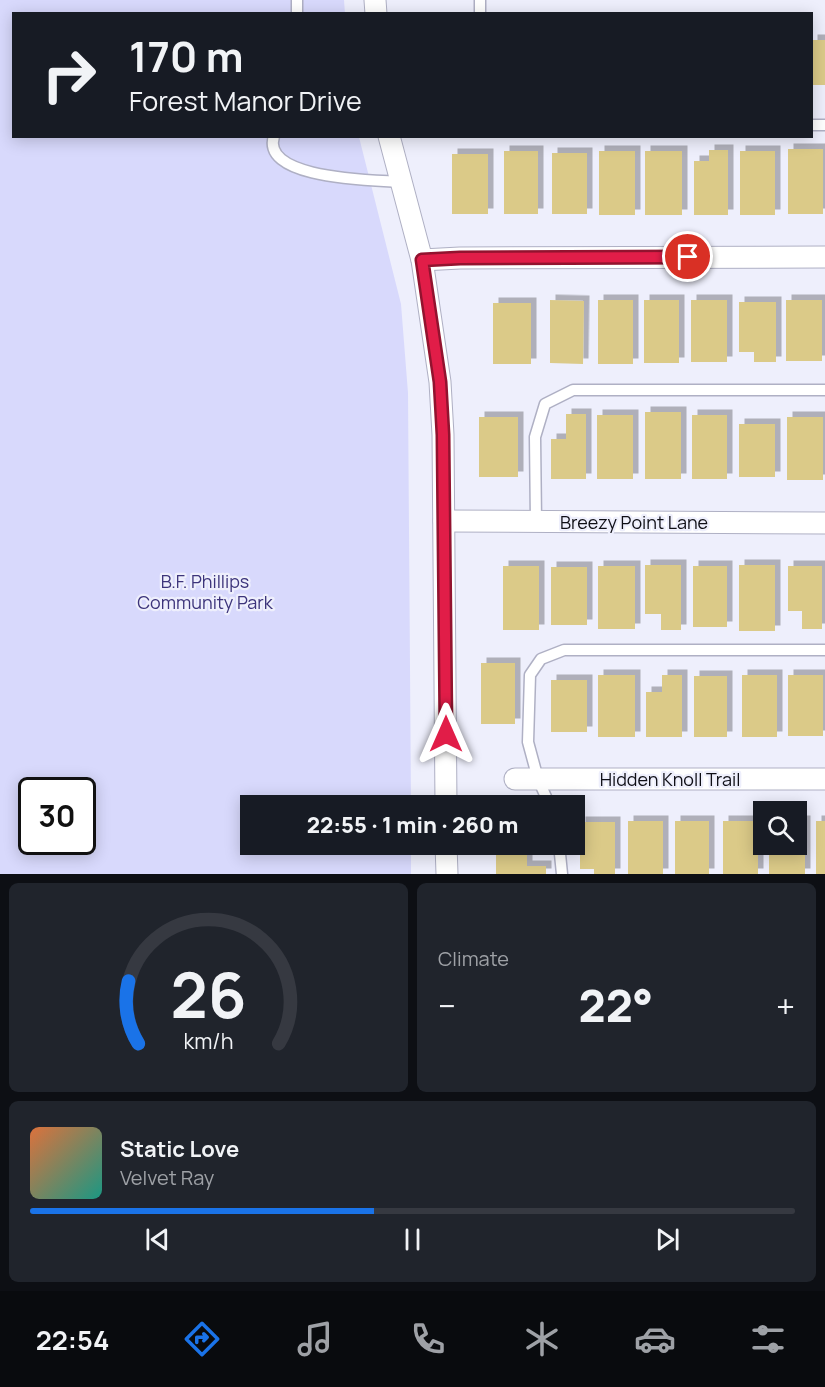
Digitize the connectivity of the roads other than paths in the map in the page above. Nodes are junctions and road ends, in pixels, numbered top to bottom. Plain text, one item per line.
1 (274, 138) edge
2 (389, 138) edge
3 (400, 182) junction
4 (825, 257) edge
5 (422, 260) junction
6 (825, 390) edge
7 (444, 521) junction
8 (537, 522) junction
9 (825, 523) edge
10 (825, 650) edge
11 (538, 779) junction
12 (825, 779) edge
13 (515, 780) dead end
14 (446, 795) edge
15 (545, 795) edge
16 (446, 855) edge
17 (560, 855) edge
18 (447, 874) edge
19 (562, 874) edge

1 - 3 lane
2 - 3 street
3 - 5 street
4 - 5 street
5 - 7 street
6 - 8 lane
7 - 8 street, Breezy Point Lane
7 - 14 street
8 - 9 street, Breezy Point Lane
10 - 11 lane
11 - 12 street, Hidden Knoll Trail
11 - 13 street, Hidden Knoll Trail
11 - 15 lane
16 - 18 street
17 - 19 lane

